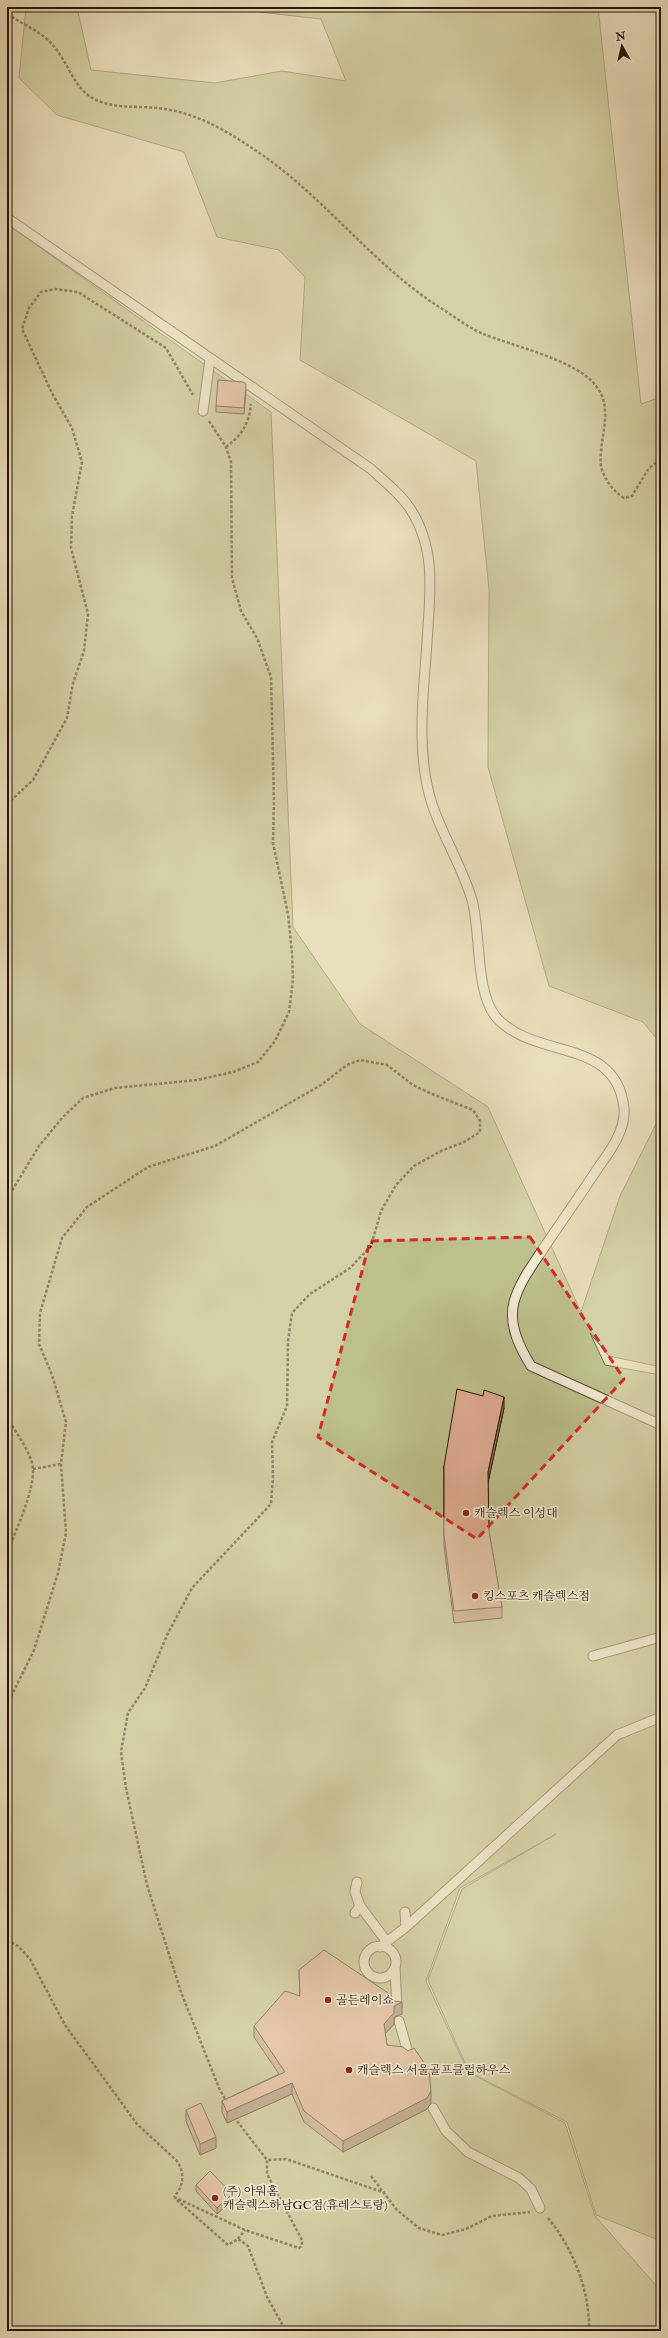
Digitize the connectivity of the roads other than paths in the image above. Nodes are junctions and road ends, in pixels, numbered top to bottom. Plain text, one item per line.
1 (7, 218) edge
2 (210, 359) junction
3 (203, 411) road end
4 (661, 1425) edge
5 (661, 1637) edge
6 (593, 1656) dead end
7 (661, 1717) edge
8 (357, 1882) dead end
9 (405, 1912) dead end
10 (406, 1927) junction
11 (383, 1944) junction
12 (395, 1967) junction
13 (397, 2007) edge
14 (399, 2021) dead end
15 (409, 2056) edge
16 (433, 2108) dead end
17 (540, 2208) road end

1 - 2 lane
2 - 3 lane
2 - 4 lane
5 - 6 lane
7 - 10 lane
8 - 11 lane
9 - 10 lane
10 - 11 lane
11 - 12 lane
11 - 12 lane
12 - 13 lane
14 - 15 lane
16 - 17 lane

